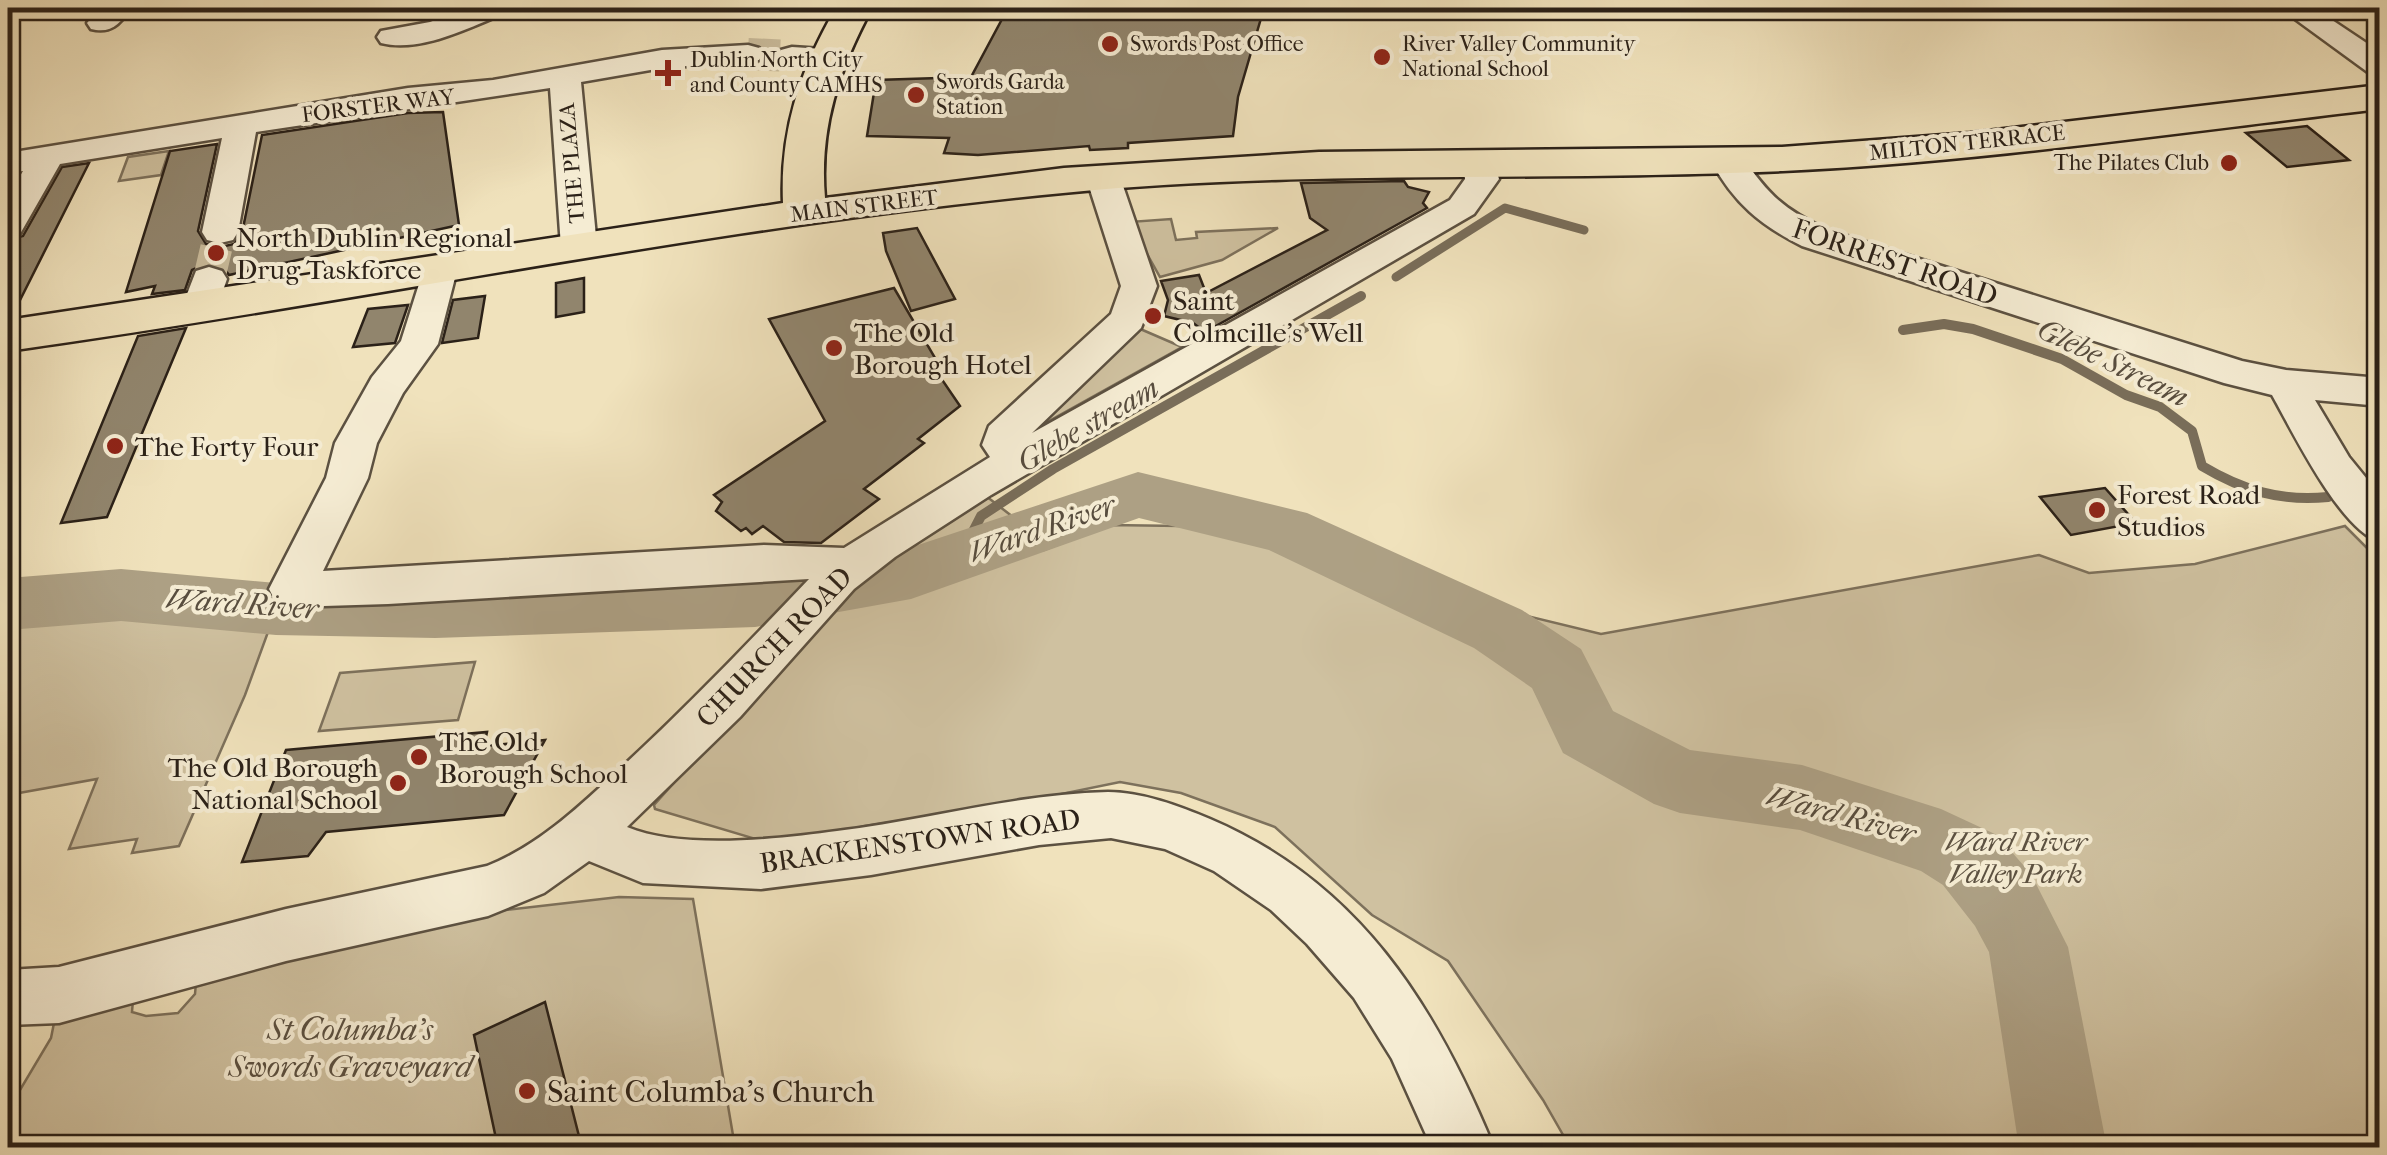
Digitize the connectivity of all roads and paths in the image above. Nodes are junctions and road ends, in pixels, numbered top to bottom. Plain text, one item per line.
1 (493, 8) edge
2 (854, 8) edge
3 (2294, 8) edge
4 (392, 38) dead end
5 (748, 54) tunnel mouth
6 (2380, 66) edge
7 (565, 78) junction
8 (2380, 97) edge
9 (242, 125) junction
10 (48, 156) junction
11 (1480, 162) junction
12 (1728, 162) junction
13 (8, 163) edge
14 (1104, 177) junction
15 (806, 214) junction
16 (8, 226) edge
17 (220, 232) tunnel mouth
18 (579, 248) junction
19 (439, 270) junction
20 (8, 336) edge
21 (2286, 384) junction
22 (2380, 392) edge
23 (1016, 462) junction
24 (2380, 526) edge
25 (845, 572) junction
26 (586, 834) junction
27 (8, 998) edge
28 (1464, 1148) edge

1 - 4 street
2 - 15 main road
3 - 6 street
5 - 7 street, FORSTER WAY
7 - 9 street, FORSTER WAY
7 - 18 street, THE PLAZA
8 - 12 main road, MILTON TERRACE
9 - 10 street, FORSTER WAY
9 - 17 street
10 - 13 street, FORSTER WAY
10 - 16 street
11 - 12 main road, MAIN STREET
11 - 14 main road, MAIN STREET
11 - 23 street, CHURCH ROAD
12 - 21 street, FORREST ROAD
14 - 15 main road, MAIN STREET
14 - 23 street
15 - 18 main road, MAIN STREET
18 - 19 main road, MAIN STREET
19 - 20 main road, MAIN STREET
19 - 25 street
21 - 22 street, FORREST ROAD
21 - 24 street
23 - 25 street, CHURCH ROAD
25 - 26 street, CHURCH ROAD
26 - 27 street, CHURCH ROAD
26 - 28 street, BRACKENSTOWN ROAD

